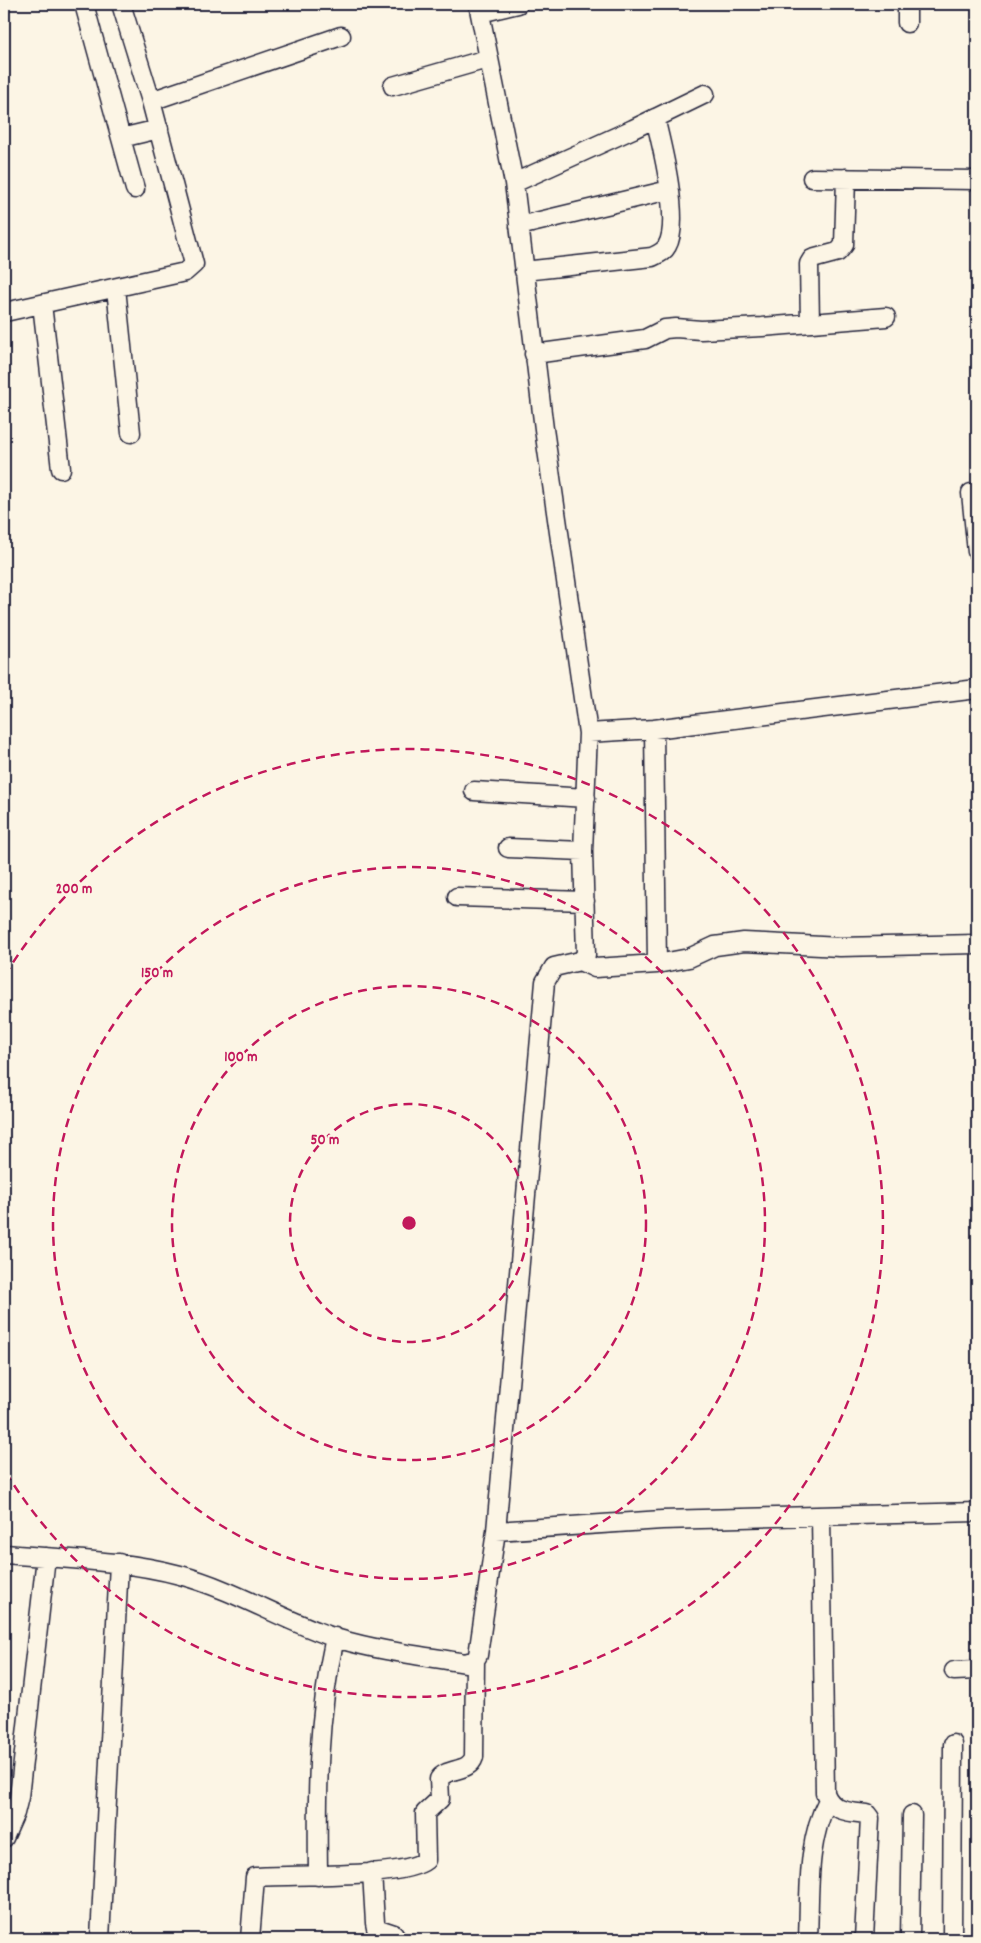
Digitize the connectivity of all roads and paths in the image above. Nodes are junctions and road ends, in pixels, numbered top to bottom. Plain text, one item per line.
1 (84, 4) edge
2 (121, 4) edge
3 (518, 4) edge
4 (907, 4) edge
5 (479, 8) edge
6 (907, 24) dead end
7 (341, 36) dead end
8 (487, 59) junction
9 (393, 86) dead end
10 (704, 94) dead end
11 (151, 100) junction
12 (655, 118) junction
13 (159, 129) junction
14 (121, 138) junction
15 (812, 178) dead end
16 (846, 178) junction
17 (977, 180) edge
18 (514, 183) junction
19 (136, 190) dead end
20 (669, 190) junction
21 (519, 226) junction
22 (524, 271) junction
23 (116, 288) junction
24 (42, 304) junction
25 (5, 312) dead end
26 (886, 316) dead end
27 (810, 323) junction
28 (534, 354) junction
29 (132, 433) dead end
30 (61, 470) dead end
31 (971, 493) dead end
32 (977, 552) edge
33 (977, 689) edge
34 (654, 729) junction
35 (588, 733) junction
36 (474, 791) dead end
37 (586, 798) junction
38 (508, 848) dead end
39 (583, 852) junction
40 (457, 897) dead end
41 (585, 901) junction
42 (977, 944) edge
43 (580, 961) junction
44 (656, 964) junction
45 (977, 1512) edge
46 (821, 1516) junction
47 (496, 1531) junction
48 (4, 1554) edge
49 (46, 1558) junction
50 (119, 1563) junction
51 (335, 1637) junction
52 (475, 1660) junction
53 (977, 1670) edge
54 (954, 1671) dead end
55 (953, 1744) dead end
56 (828, 1800) junction
57 (912, 1815) dead end
58 (4, 1838) edge
59 (372, 1872) junction
60 (318, 1876) junction
61 (100, 1939) edge
62 (250, 1939) edge
63 (396, 1939) edge
64 (808, 1939) edge
65 (864, 1939) edge
66 (910, 1939) edge
67 (952, 1939) edge

1 - 14 street
2 - 11 street
3 - 5 street
4 - 6 street
5 - 8 street
7 - 11 street
8 - 9 street
8 - 18 street
10 - 12 street
11 - 13 street
12 - 18 street
12 - 20 street
13 - 14 street
13 - 23 street
14 - 19 street
15 - 16 street
16 - 17 street
16 - 27 street
18 - 21 street
20 - 21 street
20 - 22 street
21 - 22 street
22 - 28 street
23 - 24 street
23 - 29 street
24 - 25 street
24 - 30 street
26 - 27 street
27 - 28 street
28 - 35 street
31 - 32 street
33 - 34 street
34 - 35 street
34 - 44 street
35 - 37 street
36 - 37 street
37 - 39 street
38 - 39 street
39 - 41 street
40 - 41 street
41 - 43 street
42 - 44 street
43 - 44 street
43 - 47 street
45 - 46 street
46 - 47 street
46 - 56 street
47 - 52 street
48 - 49 street
49 - 50 street
49 - 58 street
50 - 51 street
50 - 61 street
51 - 52 street
51 - 60 street
52 - 59 street
53 - 54 street
55 - 67 street
56 - 64 street
56 - 65 street
57 - 66 street
59 - 60 street
59 - 63 street
60 - 62 street

